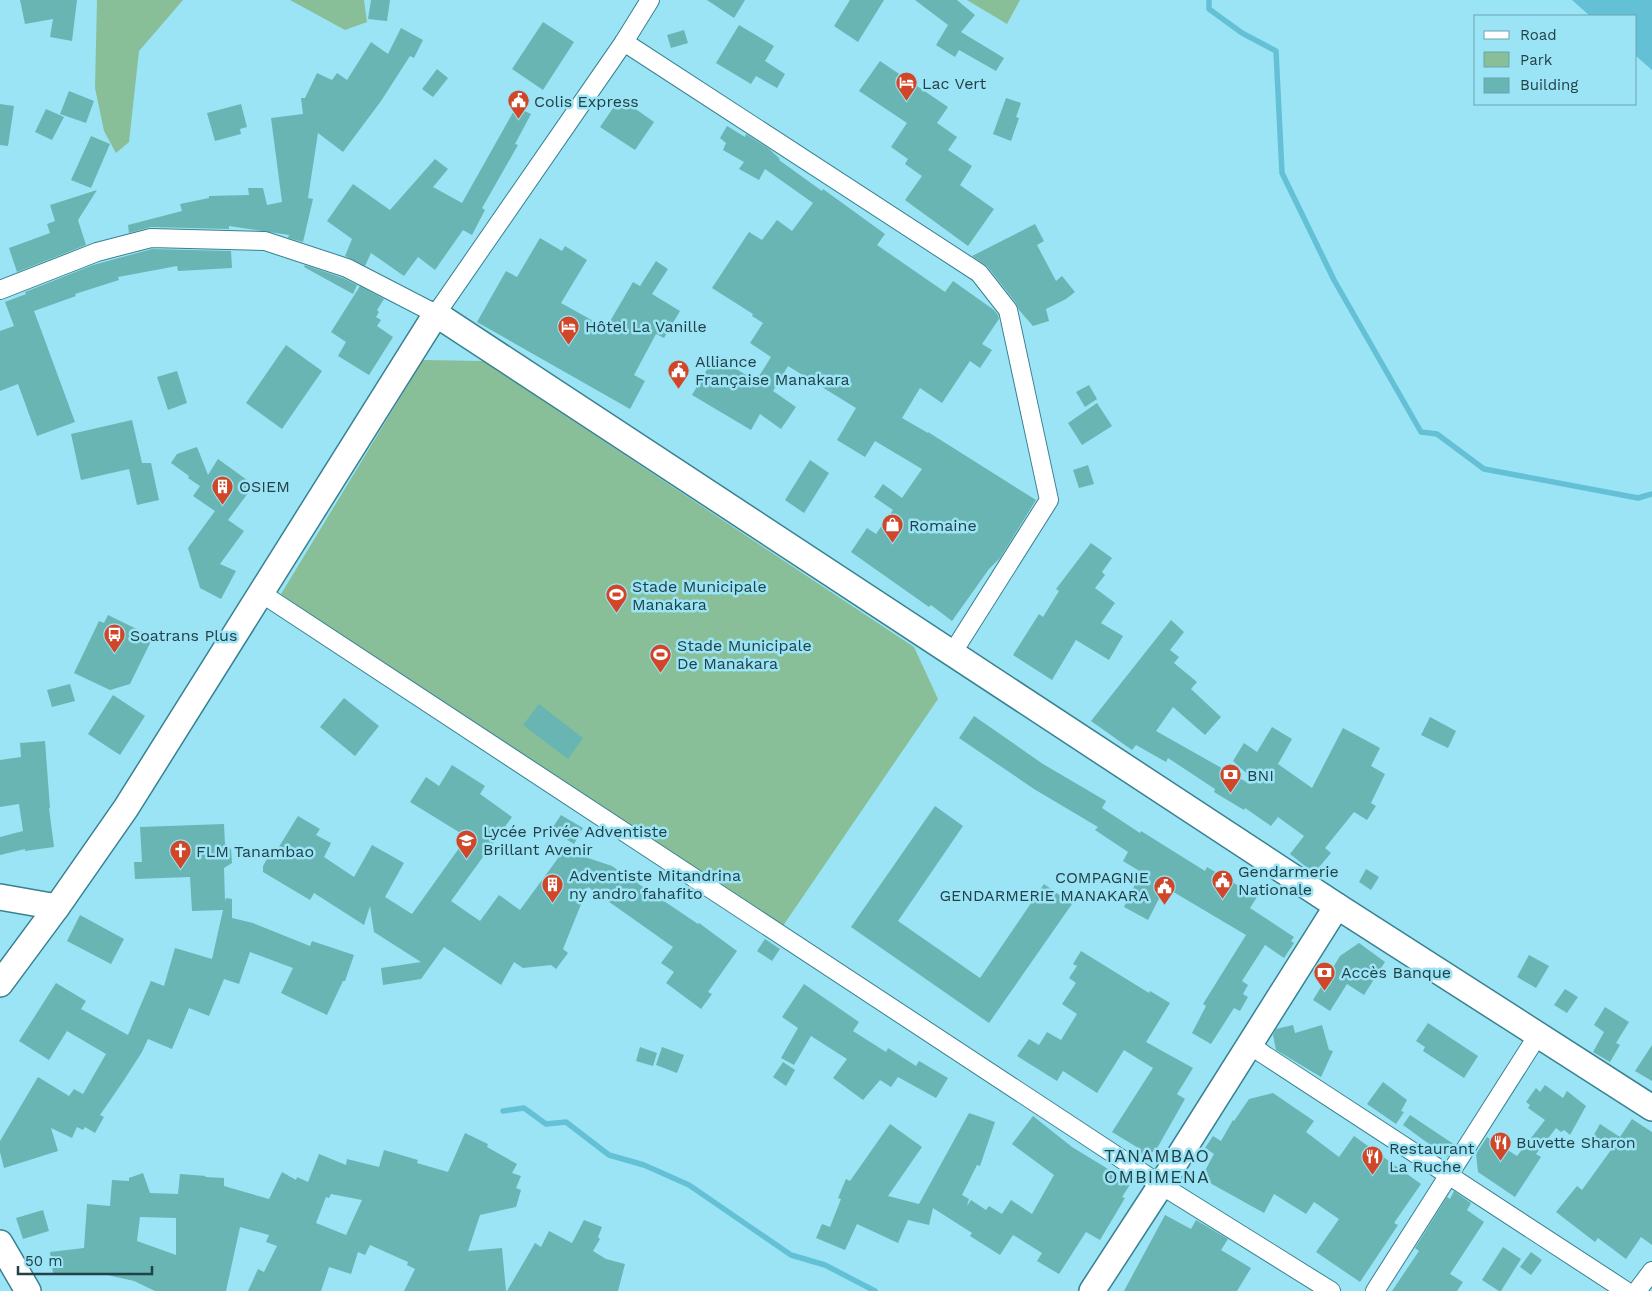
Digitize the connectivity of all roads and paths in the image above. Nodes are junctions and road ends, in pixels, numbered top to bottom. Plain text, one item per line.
1 (650, 0) edge
2 (624, 42) junction
3 (0, 290) edge
4 (436, 314) junction
5 (260, 593) junction
6 (953, 652) junction
7 (0, 897) edge
8 (1337, 906) junction
9 (56, 907) junction
10 (0, 984) edge
11 (1538, 1035) junction
12 (1250, 1044) junction
13 (1652, 1108) edge
14 (1448, 1175) junction
15 (1161, 1185) junction
16 (0, 1243) edge
17 (1652, 1271) edge
18 (28, 1291) edge
19 (1092, 1291) edge
20 (1331, 1291) edge
21 (1375, 1291) edge
22 (1626, 1291) edge
23 (1637, 1291) edge

1 - 2 street
2 - 4 street
2 - 6 street
3 - 4 street
4 - 5 main road
4 - 6 main road
5 - 9 main road
5 - 15 street
6 - 8 main road
7 - 9 main road
8 - 11 main road
8 - 12 main road
9 - 10 main road
11 - 13 main road
11 - 14 street
12 - 14 street
12 - 15 main road
14 - 21 street
14 - 22 street
15 - 19 main road
15 - 20 street
16 - 18 main road
17 - 23 street

